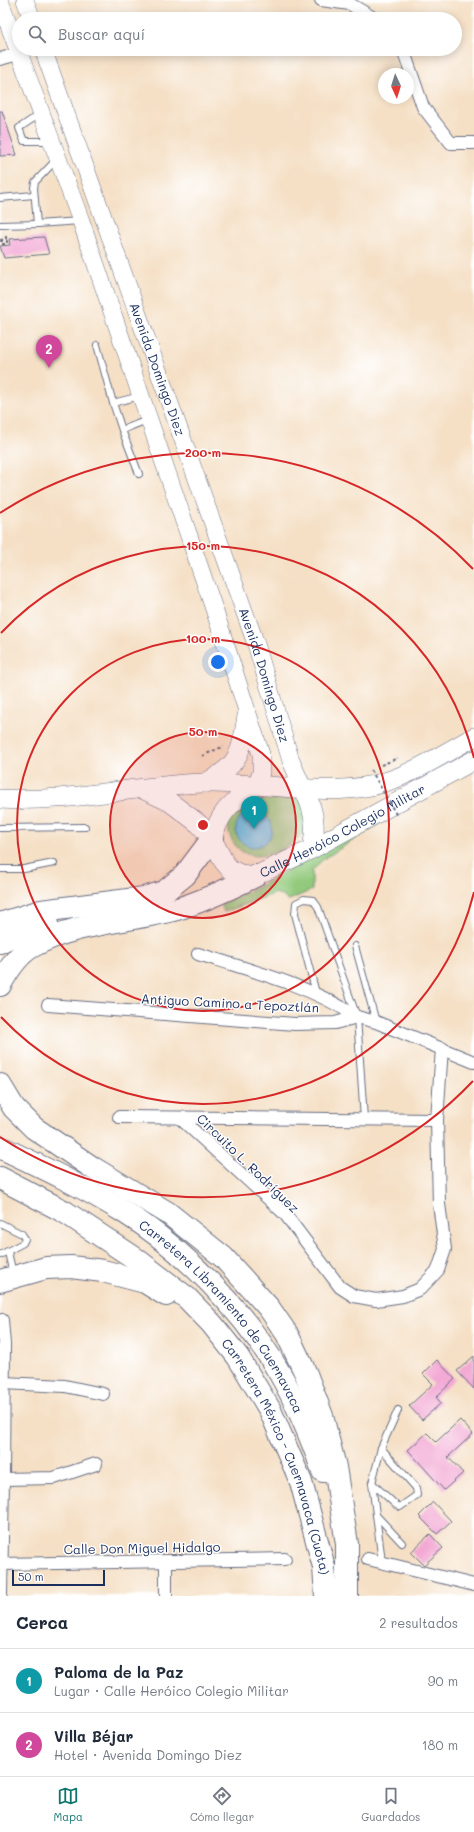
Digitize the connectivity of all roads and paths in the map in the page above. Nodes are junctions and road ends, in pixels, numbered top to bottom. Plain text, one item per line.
1 (25, 0) edge
2 (320, 0) edge
3 (0, 1) edge
4 (29, 12) edge
5 (363, 12) edge
6 (12, 36) edge
7 (12, 56) edge
8 (19, 56) edge
9 (46, 56) edge
10 (405, 56) edge
11 (0, 59) edge
12 (41, 114) junction
13 (52, 141) junction
14 (474, 143) edge
15 (58, 158) junction
16 (34, 196) junction
17 (0, 198) edge
18 (81, 221) junction
19 (37, 224) junction
20 (0, 225) edge
21 (6, 232) dead end
22 (0, 240) edge
23 (0, 244) edge
24 (97, 345) dead end
25 (140, 396) junction
26 (113, 402) junction
27 (149, 420) junction
28 (122, 430) junction
29 (139, 474) dead end
30 (256, 644) junction
31 (228, 653) junction
32 (247, 716) junction
33 (474, 737) edge
34 (227, 741) dead end
35 (202, 756) dead end
36 (398, 758) dead end
37 (474, 760) edge
38 (205, 783) junction
39 (255, 786) junction
40 (141, 788) junction
41 (303, 788) junction
42 (0, 799) edge
43 (397, 816) dead end
44 (85, 827) dead end
45 (0, 828) edge
46 (212, 839) junction
47 (312, 849) junction
48 (54, 863) dead end
49 (0, 869) edge
50 (255, 876) junction
51 (0, 924) edge
52 (107, 924) junction
53 (0, 942) edge
54 (355, 946) dead end
55 (198, 954) dead end
56 (0, 985) edge
57 (316, 994) junction
58 (48, 1005) dead end
59 (357, 1017) junction
60 (376, 1022) junction
61 (442, 1048) junction
62 (474, 1062) edge
63 (0, 1085) edge
64 (119, 1117) dead end
65 (180, 1118) junction
66 (364, 1119) junction
67 (437, 1120) junction
68 (0, 1147) edge
69 (0, 1178) edge
70 (0, 1223) edge
71 (8, 1252) junction
72 (0, 1255) edge
73 (7, 1279) edge
74 (2, 1320) dead end
75 (212, 1324) junction
76 (2, 1344) edge
77 (3, 1383) junction
78 (103, 1394) dead end
79 (398, 1410) dead end
80 (381, 1448) junction
81 (96, 1464) dead end
82 (3, 1479) junction
83 (372, 1483) junction
84 (375, 1514) junction
85 (402, 1543) dead end
86 (285, 1559) dead end
87 (368, 1559) dead end
88 (166, 1561) junction
89 (382, 1562) junction
90 (1, 1564) edge
91 (347, 1565) junction
92 (474, 1585) edge
93 (1, 1596) edge
94 (166, 1596) edge
95 (326, 1596) edge
96 (347, 1596) edge

1 - 4 main road
2 - 5 street
3 - 6 main road, Avenida Domingo Diez
7 - 11 street
8 - 12 main road, Avenida Domingo Diez
9 - 30 main road, Avenida Domingo Diez
10 - 14 street
12 - 13 main road, Avenida Domingo Diez
12 - 13 lane
13 - 15 main road, Avenida Domingo Diez
15 - 16 lane
15 - 18 main road, Avenida Domingo Diez
16 - 17 lane
16 - 19 lane
18 - 19 lane
18 - 25 main road, Avenida Domingo Diez
19 - 20 lane
21 - 22 path
22 - 23 path
24 - 26 lane
25 - 26 lane
25 - 27 main road, Avenida Domingo Diez
26 - 28 lane
27 - 28 lane
27 - 31 main road, Avenida Domingo Diez
28 - 29 lane
30 - 31 main road
30 - 41 main road, Avenida Domingo Diez
31 - 32 main road, Avenida Domingo Diez
32 - 38 main road
32 - 39 main road, Avenida Domingo Diez
33 - 41 main road, Calle Heróico Colegio Militar
34 - 35 path
36 - 43 path, bridge
37 - 47 main road, Calle Heróico Colegio Militar
38 - 39 main road, Calle Heróico Colegio Militar
38 - 40 main road, Calle Heróico Colegio Militar
39 - 41 main road, Calle Heróico Colegio Militar
39 - 46 main road
40 - 42 main road, Calle Heróico Colegio Militar
40 - 46 main road, Calle Heróico Colegio Militar
41 - 47 main road, Avenida Domingo Diez
44 - 45 lane
46 - 50 main road, Calle Heróico Colegio Militar
46 - 51 highway
47 - 50 main road, Calle Heróico Colegio Militar
48 - 49 lane
50 - 52 highway
52 - 53 highway
52 - 56 highway
54 - 60 lane
55 - 57 street
57 - 59 street
57 - 59 lane
58 - 59 street, Antiguo Camino a Tepoztlán
59 - 60 street, Antiguo Camino a Tepoztlán
59 - 66 lane
60 - 61 street, Antiguo Camino a Tepoztlán
61 - 62 street, Antiguo Camino a Tepoztlán
61 - 67 street, Circuito L. Rodríguez
63 - 91 highway
64 - 65 street
65 - 66 street
65 - 67 street, Circuito L. Rodríguez
66 - 67 street
68 - 91 highway, Carretera Libramiento de Cuernavaca
69 - 75 highway, Carretera Libramiento de Cuernavaca
70 - 71 lane
71 - 72 lane
71 - 73 lane
73 - 75 highway
74 - 76 street
75 - 95 highway, Carretera México - Cuernavaca (Cuota)
76 - 77 street
77 - 78 street
77 - 82 street
79 - 80 lane
80 - 83 lane
80 - 83 lane
81 - 82 street
82 - 90 street
83 - 84 lane
84 - 85 lane
84 - 89 lane
86 - 88 street, Calle Don Miguel Hidalgo
87 - 89 street
88 - 90 street, Calle Don Miguel Hidalgo
88 - 94 street
89 - 92 street
90 - 93 street
91 - 96 highway, Carretera México - Cuernavaca (Cuota)

